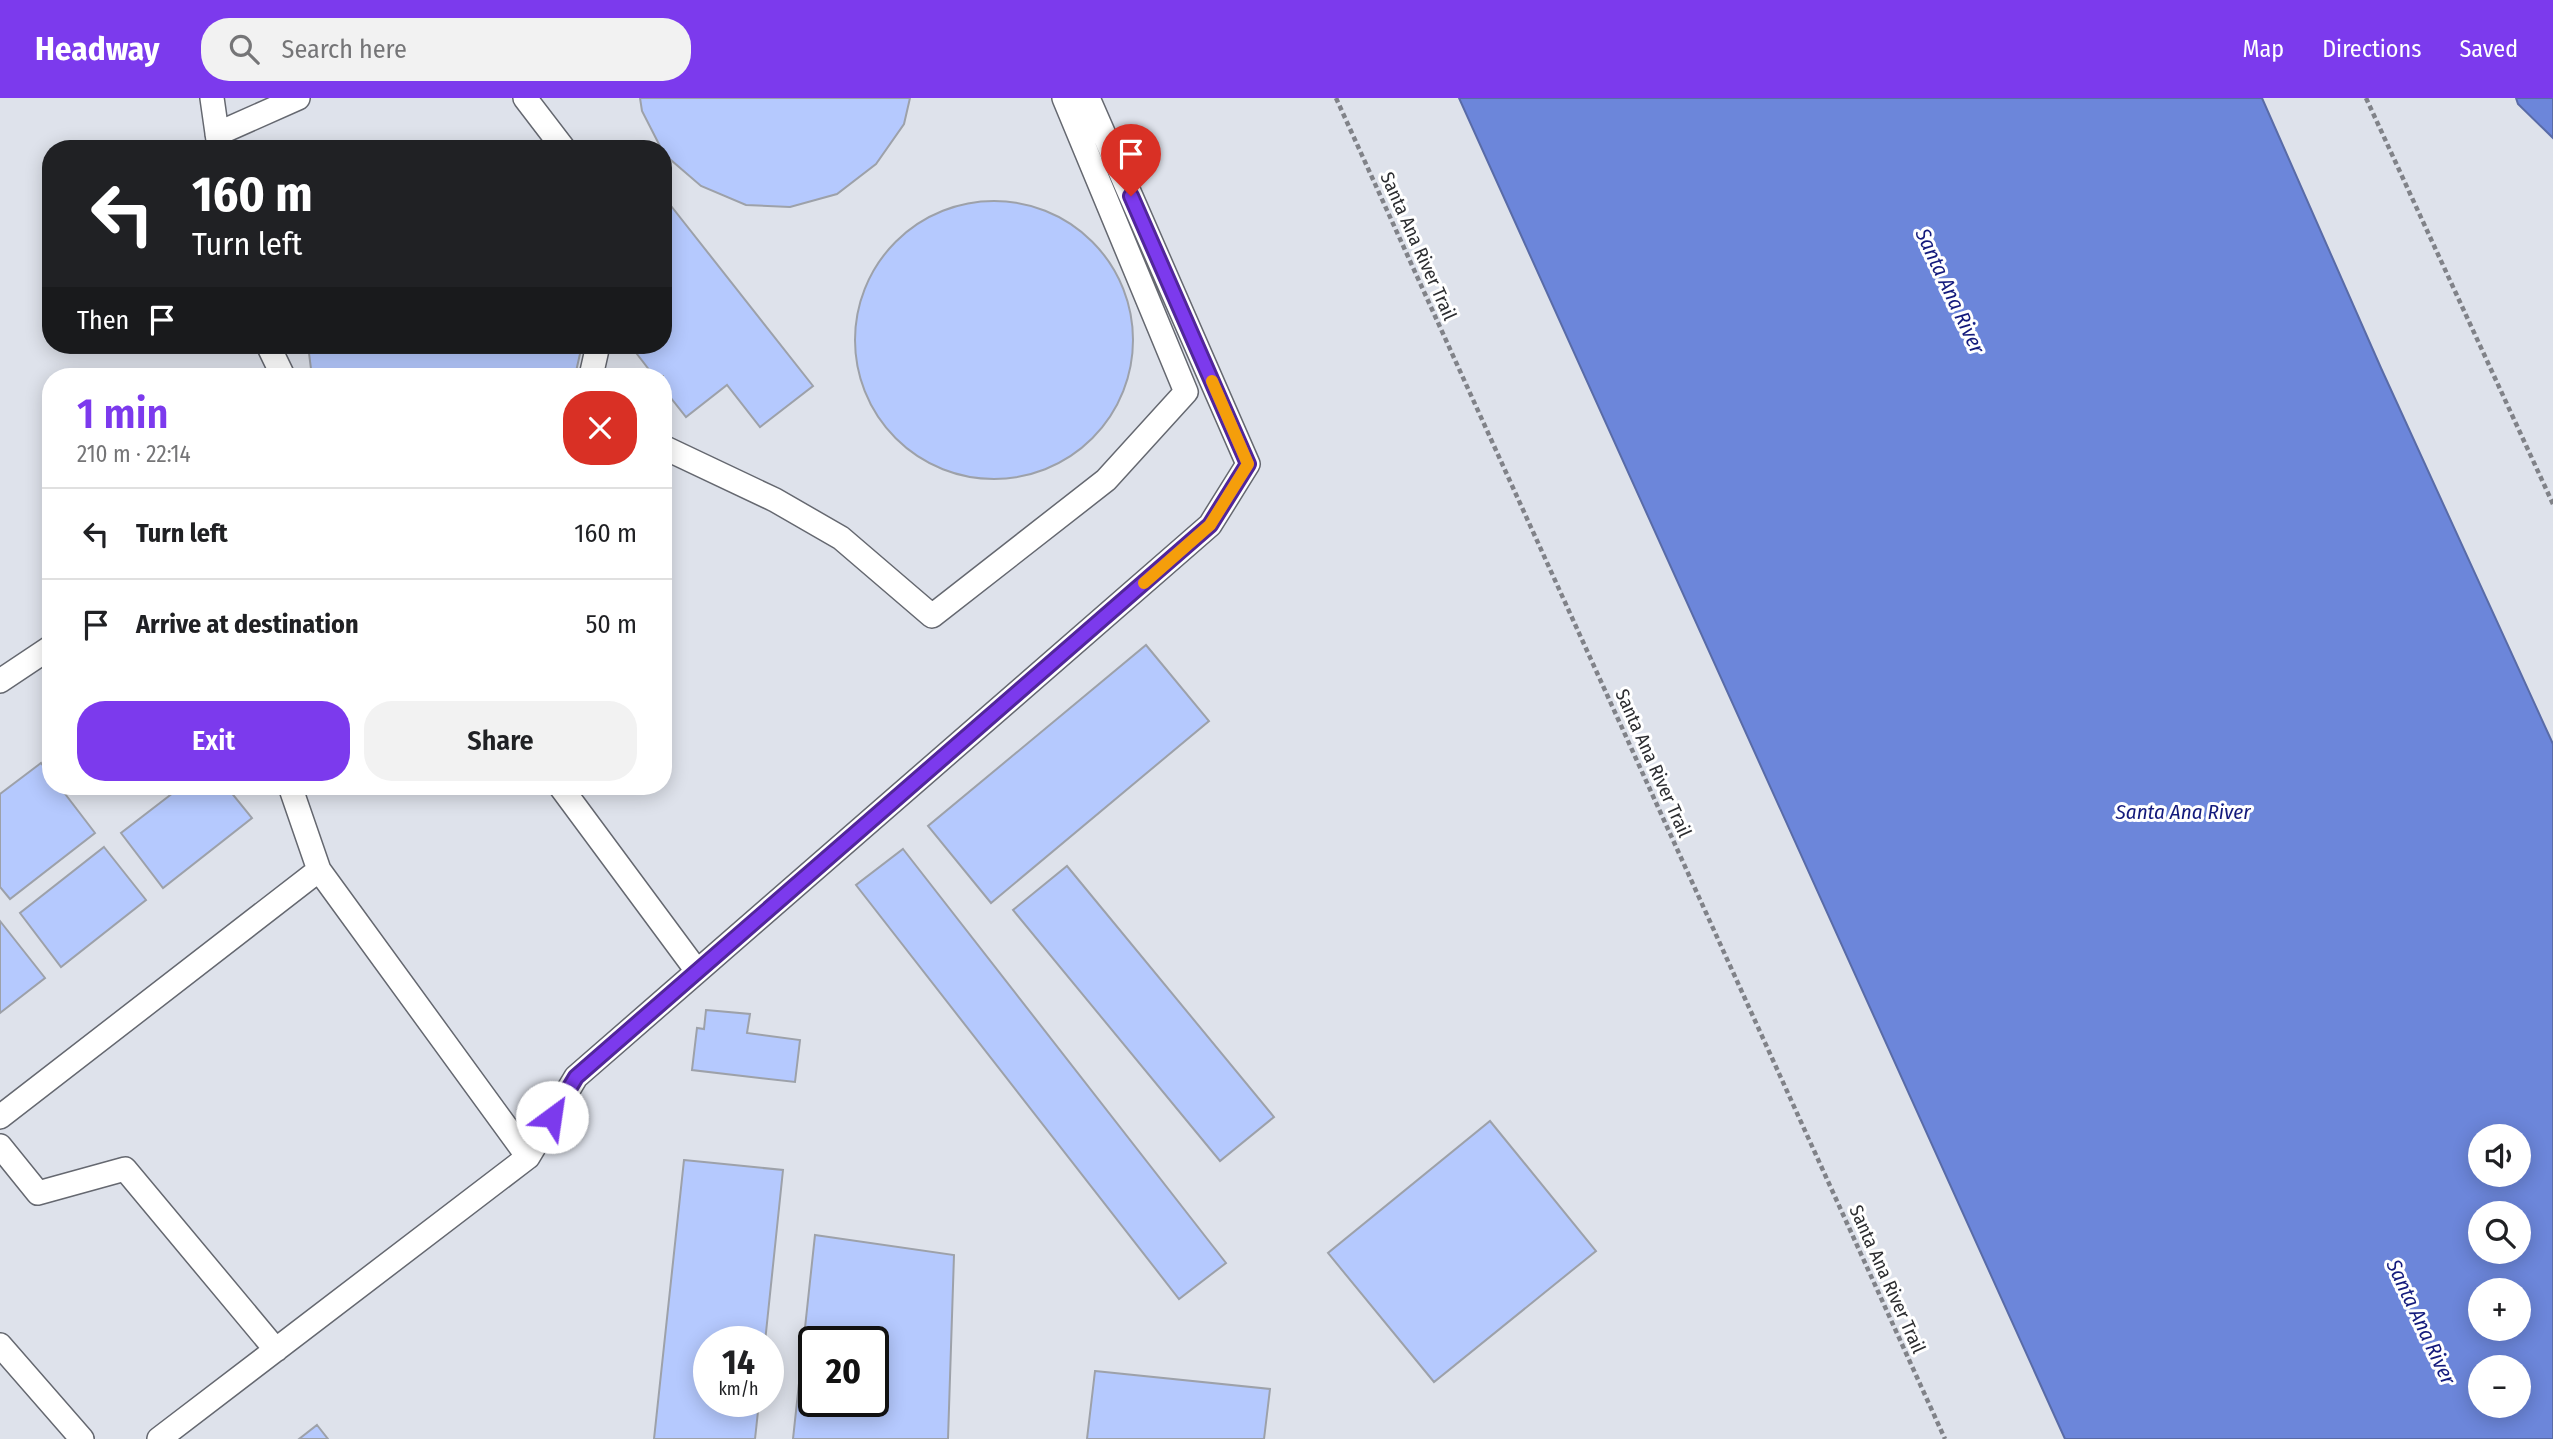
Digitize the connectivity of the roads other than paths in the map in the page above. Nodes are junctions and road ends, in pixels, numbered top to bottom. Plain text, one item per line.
1 (212, 98) edge
2 (298, 98) edge
3 (525, 98) edge
4 (1064, 98) edge
5 (1088, 98) edge
6 (219, 140) edge
7 (223, 140) edge
8 (557, 140) edge
9 (672, 451) edge
10 (42, 653) edge
11 (0, 681) edge
12 (293, 795) edge
13 (567, 795) edge
14 (319, 870) junction
15 (697, 971) junction
16 (0, 1117) edge
17 (0, 1146) edge
18 (528, 1157) junction
19 (0, 1345) edge
20 (276, 1350) junction
21 (82, 1439) edge
22 (159, 1439) edge

1 - 6 lane
2 - 7 lane
3 - 8 lane
4 - 9 lane
5 - 15 lane
10 - 11 lane
12 - 14 lane
13 - 15 lane
14 - 16 lane
14 - 18 lane
15 - 18 lane
17 - 20 lane
18 - 20 lane
19 - 21 lane
20 - 22 lane

